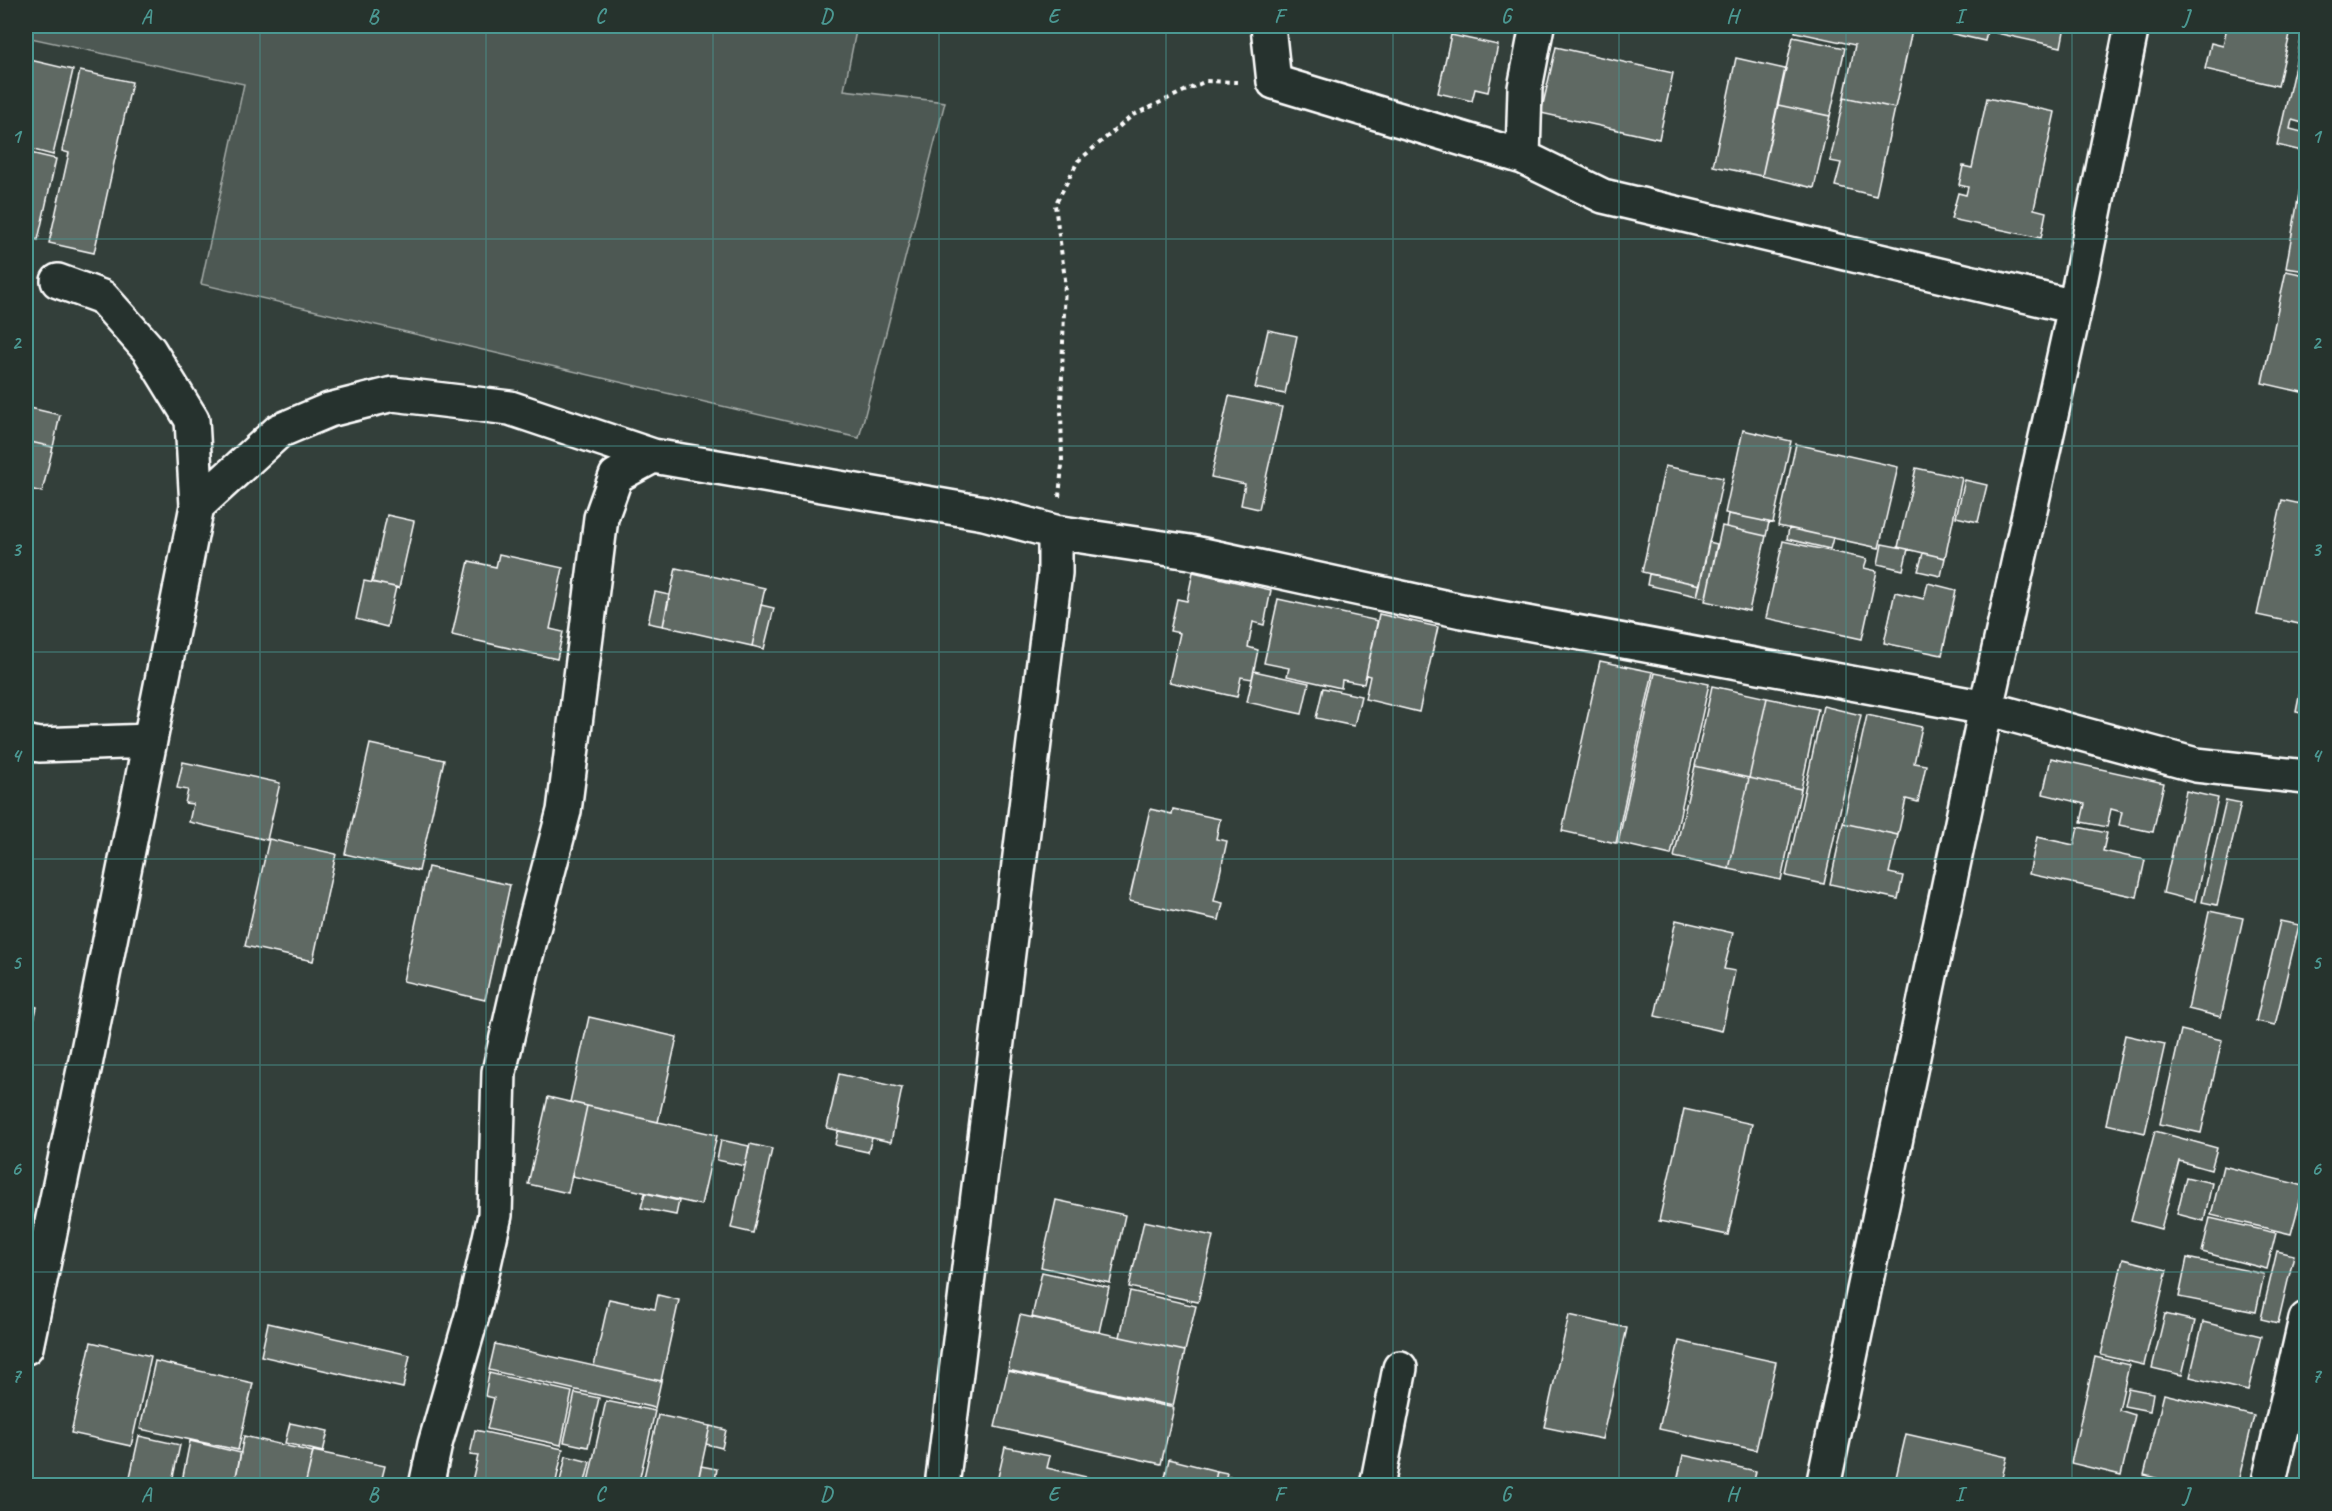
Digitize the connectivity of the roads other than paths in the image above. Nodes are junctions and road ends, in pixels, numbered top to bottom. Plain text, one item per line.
1 (1268, 26) edge
2 (1537, 26) edge
3 (2132, 26) edge
4 (1524, 158) junction
5 (58, 281) dead end
6 (2075, 307) junction
7 (652, 456) junction
8 (197, 506) junction
9 (1055, 532) junction
10 (1986, 708) junction
11 (150, 741) junction
12 (26, 742) edge
13 (2307, 777) edge
14 (2307, 1319) edge
15 (26, 1347) edge
16 (1400, 1368) dead end
17 (426, 1485) edge
18 (942, 1485) edge
19 (1377, 1485) edge
20 (1823, 1485) edge
21 (2268, 1485) edge

1 - 4 street
2 - 4 street
3 - 6 street
4 - 6 street
5 - 8 street
6 - 10 street
7 - 8 street
7 - 9 street
7 - 17 street
8 - 11 street
9 - 10 street
9 - 18 street
10 - 13 street
10 - 20 street
11 - 12 street
11 - 15 street
14 - 21 street
16 - 19 street

